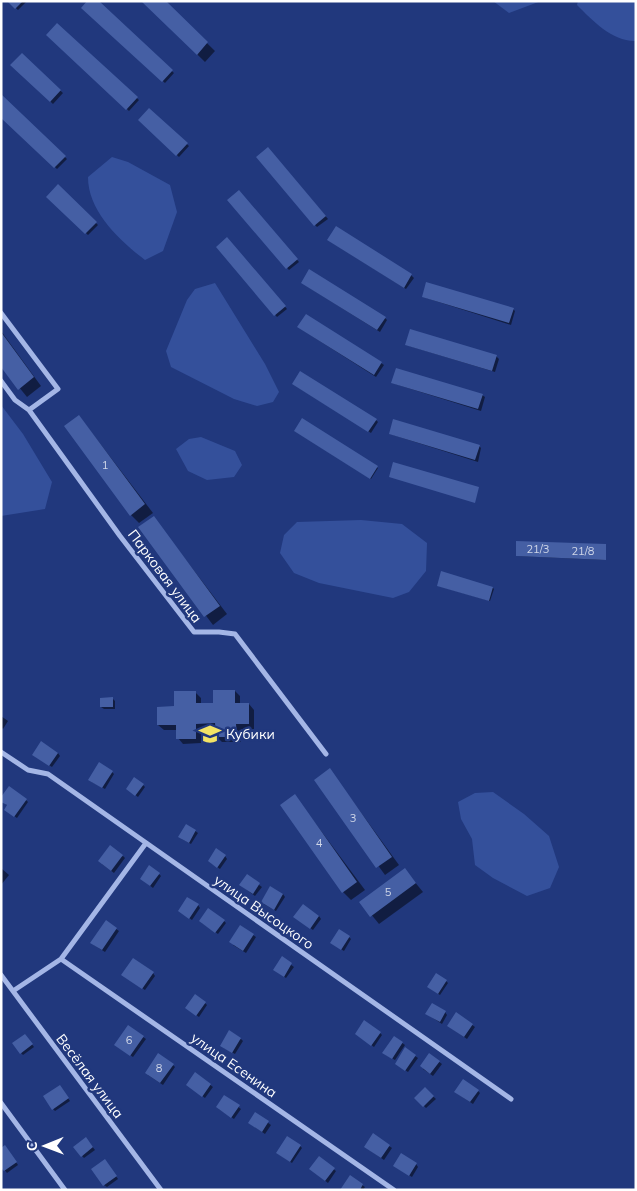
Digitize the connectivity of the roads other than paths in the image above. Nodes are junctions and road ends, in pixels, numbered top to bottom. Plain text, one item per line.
1 (1, 313) edge
2 (1, 381) edge
3 (29, 410) junction
4 (1, 752) edge
5 (326, 754) dead end
6 (146, 844) junction
7 (60, 959) junction
8 (1, 975) edge
9 (13, 992) junction
10 (511, 1099) dead end
11 (1, 1103) edge
12 (65, 1190) edge
13 (161, 1190) edge
14 (394, 1190) edge

1 - 3 street
2 - 3 street, Парковая улица
3 - 5 street, Парковая улица
4 - 6 street, улица Высоцкого
6 - 7 street
6 - 10 street, улица Высоцкого
7 - 9 street
7 - 14 street, улица Есенина
8 - 9 street, Весёлая улица
9 - 13 street, Весёлая улица
11 - 12 street

